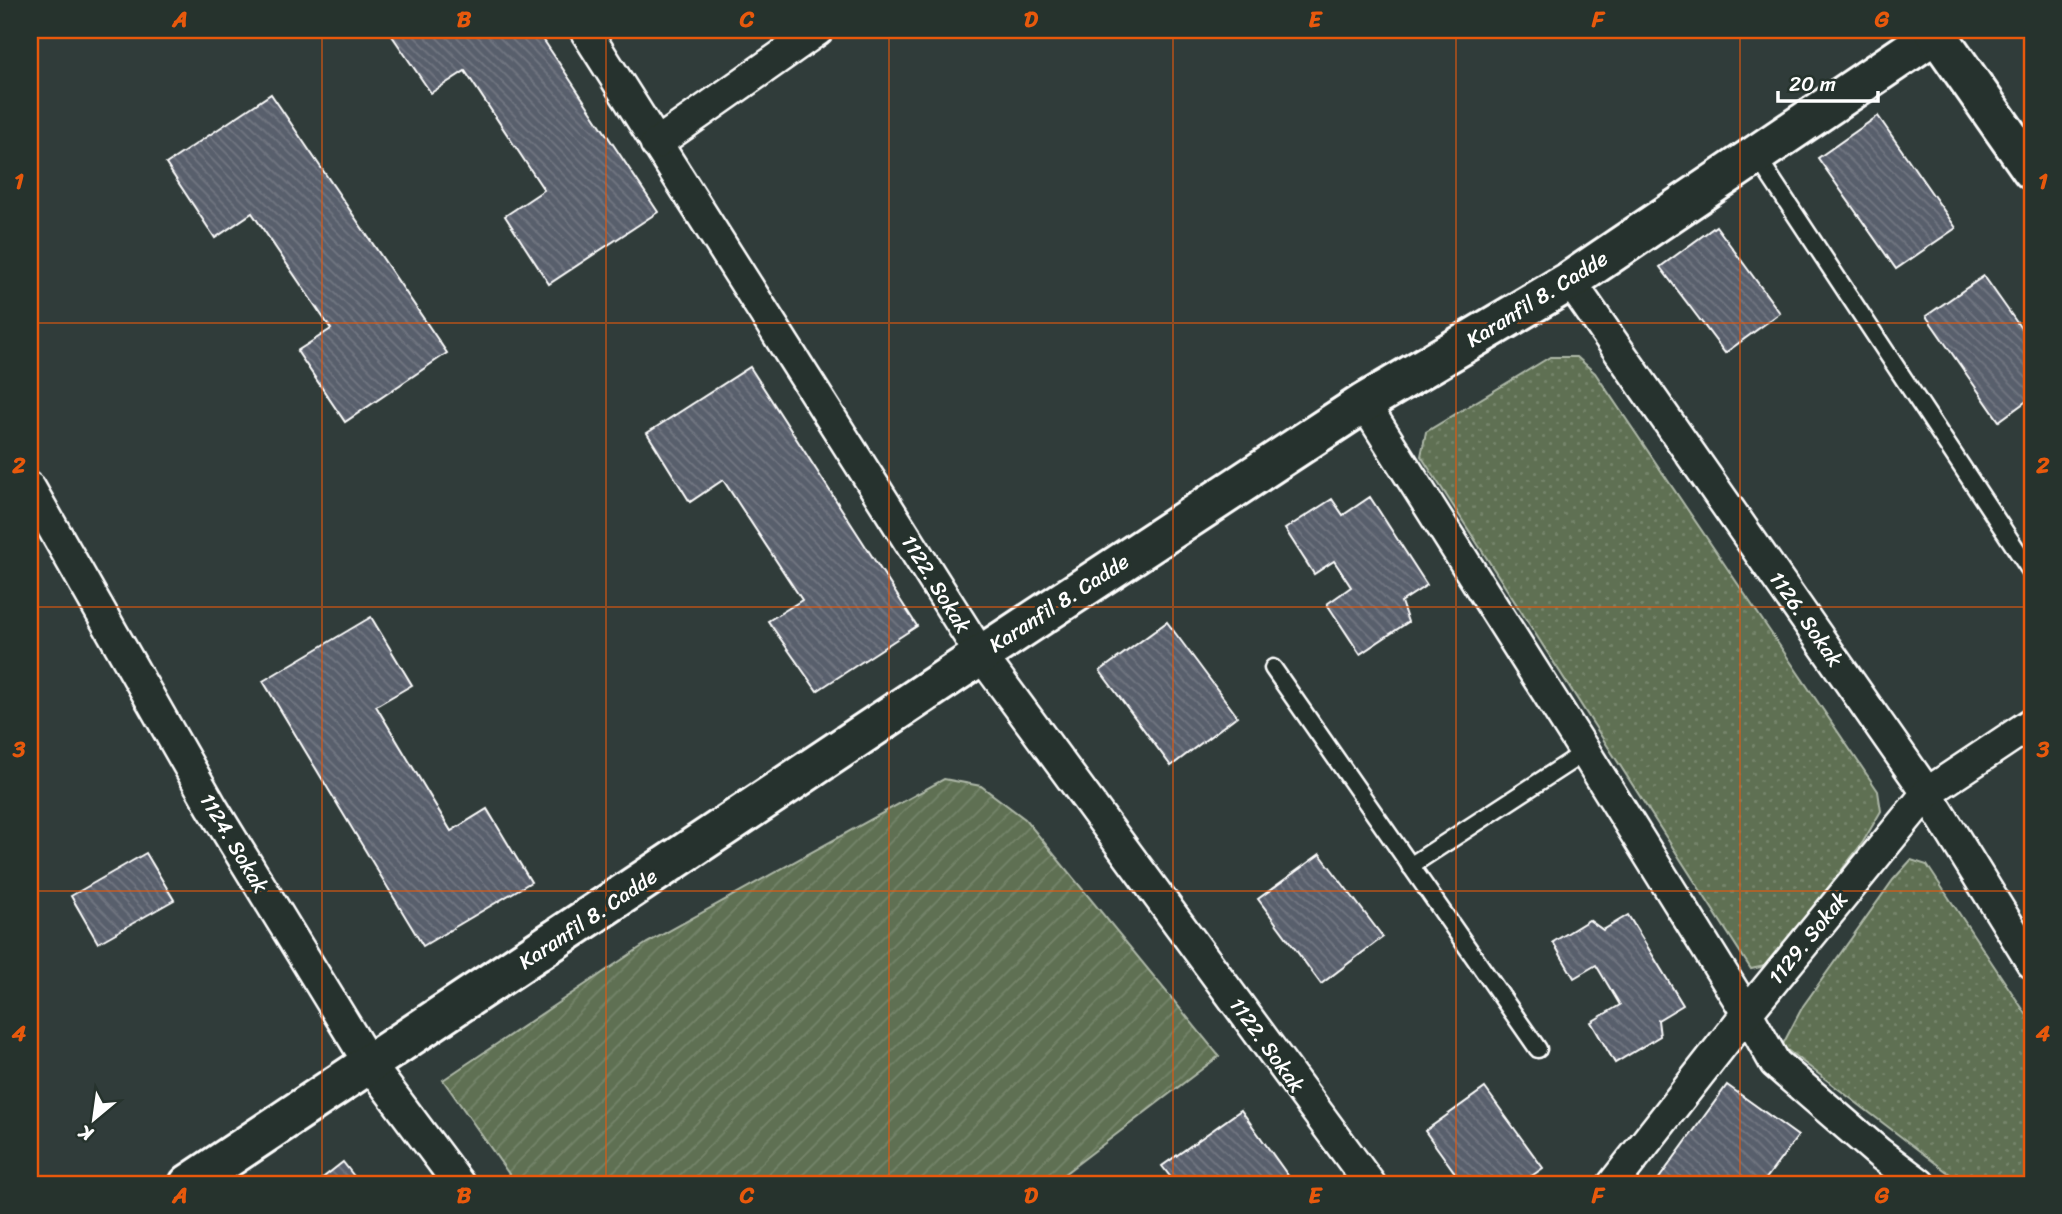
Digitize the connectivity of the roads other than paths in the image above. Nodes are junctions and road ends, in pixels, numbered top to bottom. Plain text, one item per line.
1 (585, 30) edge
2 (818, 30) edge
3 (1935, 31) edge
4 (656, 144) junction
5 (1756, 155) junction
6 (2032, 170) edge
7 (1570, 281) junction
8 (1364, 403) junction
9 (30, 488) edge
10 (2032, 573) edge
11 (981, 655) junction
12 (1273, 668) dead end
13 (2032, 723) edge
14 (1585, 752) junction
15 (1927, 793) junction
16 (1410, 866) junction
17 (2032, 964) edge
18 (1747, 1013) junction
19 (1538, 1049) dead end
20 (370, 1065) junction
21 (189, 1184) edge
22 (459, 1184) edge
23 (1370, 1184) edge
24 (1613, 1184) edge
25 (1920, 1184) edge

1 - 4 street, 1122. Sokak
2 - 4 street
3 - 5 street, Karanfil 8. Cadde
3 - 6 street
4 - 11 street, 1122. Sokak
5 - 7 street, Karanfil 8. Cadde
5 - 10 lane
7 - 8 street, Karanfil 8. Cadde
7 - 15 street, 1126. Sokak
8 - 11 street, Karanfil 8. Cadde
8 - 14 street
9 - 20 street, 1124. Sokak
11 - 20 street, Karanfil 8. Cadde
11 - 23 street, 1122. Sokak
12 - 16 lane
13 - 15 street, 1129. Sokak
14 - 16 lane
14 - 18 street
15 - 17 street, 1126. Sokak
15 - 18 street, 1129. Sokak
16 - 19 lane
18 - 24 street, 1129. Sokak
18 - 25 street
20 - 21 street, Karanfil 8. Cadde
20 - 22 street, 1124. Sokak

